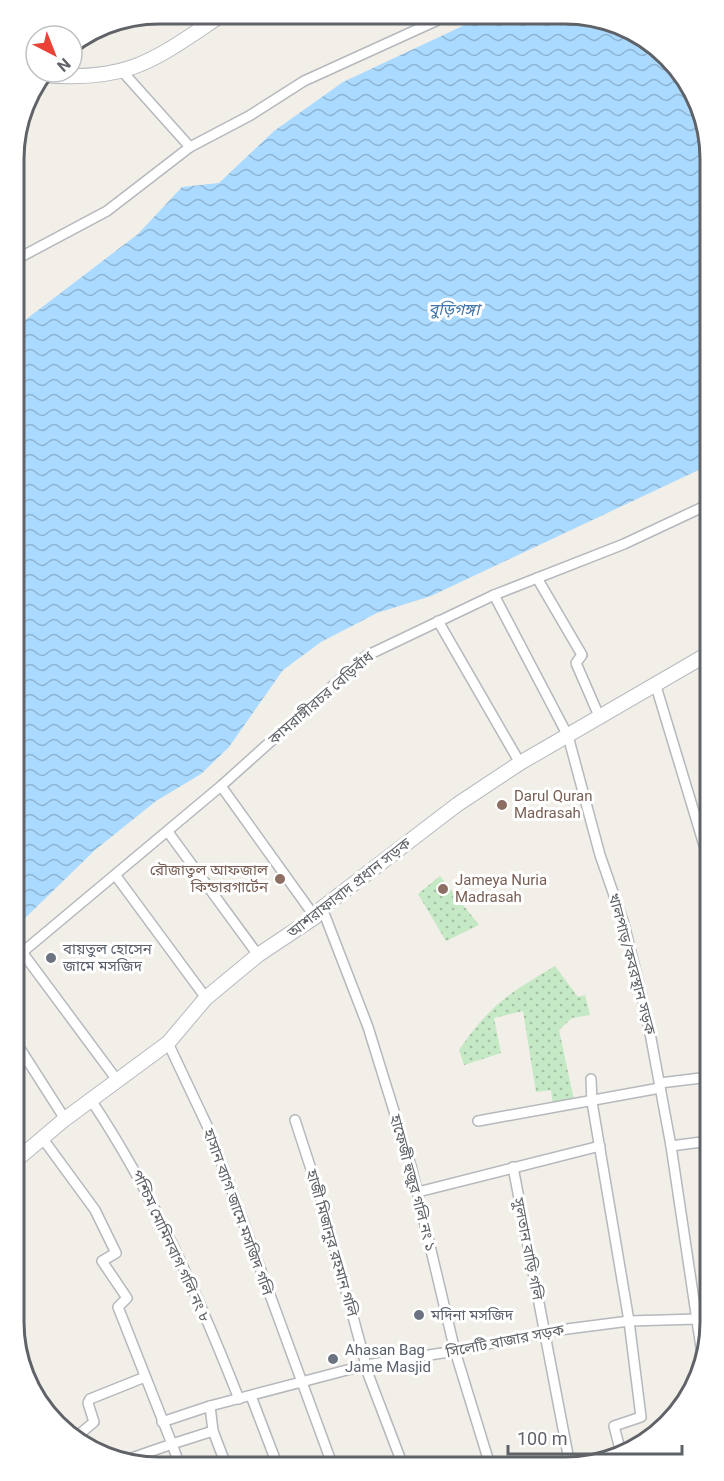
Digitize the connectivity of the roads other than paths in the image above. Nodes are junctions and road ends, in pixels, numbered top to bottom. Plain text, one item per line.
1 (208, 24) edge
2 (429, 24) edge
3 (122, 71) junction
4 (84, 77) edge
5 (190, 147) junction
6 (24, 255) edge
7 (700, 508) edge
8 (537, 578) junction
9 (494, 595) junction
10 (438, 621) junction
11 (700, 658) edge
12 (655, 684) junction
13 (599, 716) junction
14 (568, 736) junction
15 (520, 763) junction
16 (221, 786) junction
17 (168, 832) junction
18 (700, 832) edge
19 (116, 876) junction
20 (319, 913) junction
21 (24, 950) edge
22 (258, 955) junction
23 (24, 958) edge
24 (206, 998) junction
25 (168, 1043) junction
26 (24, 1053) edge
27 (700, 1078) edge
28 (117, 1080) junction
29 (591, 1080) dead end
30 (660, 1085) junction
31 (92, 1100) junction
32 (592, 1102) junction
33 (65, 1119) junction
34 (295, 1120) dead end
35 (478, 1121) dead end
36 (592, 1124) dead end
37 (598, 1135) junction
38 (43, 1139) junction
39 (700, 1143) edge
40 (600, 1146) junction
41 (671, 1146) junction
42 (24, 1154) edge
43 (513, 1167) junction
44 (417, 1192) junction
45 (698, 1319) junction
46 (629, 1321) junction
47 (544, 1332) junction
48 (700, 1333) edge
49 (455, 1351) junction
50 (366, 1366) junction
51 (145, 1377) junction
52 (302, 1384) junction
53 (251, 1396) junction
54 (239, 1399) junction
55 (210, 1406) junction
56 (162, 1422) junction
57 (213, 1431) junction
58 (82, 1432) edge
59 (172, 1444) junction
60 (619, 1445) edge
61 (146, 1456) edge
62 (177, 1457) edge
63 (223, 1457) edge
64 (274, 1457) edge
65 (329, 1457) edge
66 (400, 1457) edge
67 (488, 1457) edge
68 (568, 1457) edge

1 - 3 street
2 - 5 street
3 - 4 street
3 - 5 street
5 - 6 street
7 - 8 street, কামরাঙ্গীরচর বেড়িবাঁধ
8 - 9 street, কামরাঙ্গীরচর বেড়িবাঁধ
8 - 13 street
9 - 10 street, কামরাঙ্গীরচর বেড়িবাঁধ
9 - 14 street, খালপাড়/কবরস্থান সড়ক
10 - 15 street
10 - 16 street, কামরাঙ্গীরচর বেড়িবাঁধ
11 - 12 street, আশরাফাবাদ প্রধান সড়ক
12 - 13 street, আশরাফাবাদ প্রধান সড়ক
12 - 18 street
13 - 14 street, আশরাফাবাদ প্রধান সড়ক
14 - 15 street, আশরাফাবাদ প্রধান সড়ক
14 - 30 street, খালপাড়/কবরস্থান সড়ক
15 - 20 street, আশরাফাবাদ প্রধান সড়ক
16 - 17 street, কামরাঙ্গীরচর বেড়িবাঁধ
16 - 20 street, হাফেজী হুজুর গলি নং ১
17 - 19 street, কামরাঙ্গীরচর বেড়িবাঁধ
17 - 22 street
19 - 21 street, কামরাঙ্গীরচর বেড়িবাঁধ
19 - 24 street
20 - 22 street, আশরাফাবাদ প্রধান সড়ক
20 - 44 street, হাফেজী হুজুর গলি নং ১
22 - 24 street, আশরাফাবাদ প্রধান সড়ক
23 - 28 street
24 - 25 street, আশরাফাবাদ প্রধান সড়ক
25 - 28 street, আশরাফাবাদ প্রধান সড়ক
25 - 52 street, হাসান ব্যাগ জামে মসজিদ গলি
26 - 33 street
27 - 30 street
28 - 31 street, আশরাফাবাদ প্রধান সড়ক
29 - 32 street
30 - 32 street
30 - 41 street, খালপাড়/কবরস্থান সড়ক
31 - 33 street, আশরাফাবাদ প্রধান সড়ক
31 - 54 street, পশ্চিম মোমিনবাগ গলি নং ৮
32 - 35 street
32 - 37 street
33 - 38 street, আশরাফাবাদ প্রধান সড়ক
34 - 50 street, হাজী মিজানুর রহমান গলি
36 - 37 street
37 - 40 street
38 - 42 street, আশরাফাবাদ প্রধান সড়ক
38 - 51 street
39 - 41 street
40 - 43 street
40 - 46 street
41 - 45 street, খালপাড়/কবরস্থান সড়ক
43 - 44 street
43 - 47 street, সুলতান বাড়ি গলি
44 - 49 street, হাফেজী হুজুর গলি নং ১
45 - 46 street, সিলেটি বাজার সড়ক
45 - 48 street, খালপাড়/কবরস্থান সড়ক
46 - 47 street, সিলেটি বাজার সড়ক
46 - 60 street
47 - 49 street, সিলেটি বাজার সড়ক
47 - 68 street, সুলতান বাড়ি গলি
49 - 50 street, সিলেটি বাজার সড়ক
49 - 67 street, হাফেজী হুজুর গলি নং ১
50 - 52 street, সিলেটি বাজার সড়ক
50 - 66 street, হাজী মিজানুর রহমান গলি
51 - 56 street
51 - 58 street
52 - 53 street, সিলেটি বাজার সড়ক
52 - 65 street, হাসান ব্যাগ জামে মসজিদ গলি
53 - 54 street, সিলেটি বাজার সড়ক
53 - 64 street
54 - 55 street, সিলেটি বাজার সড়ক
55 - 56 street, সিলেটি বাজার সড়ক
55 - 57 street
56 - 59 street
57 - 59 street
57 - 63 street
59 - 61 street
59 - 62 street

